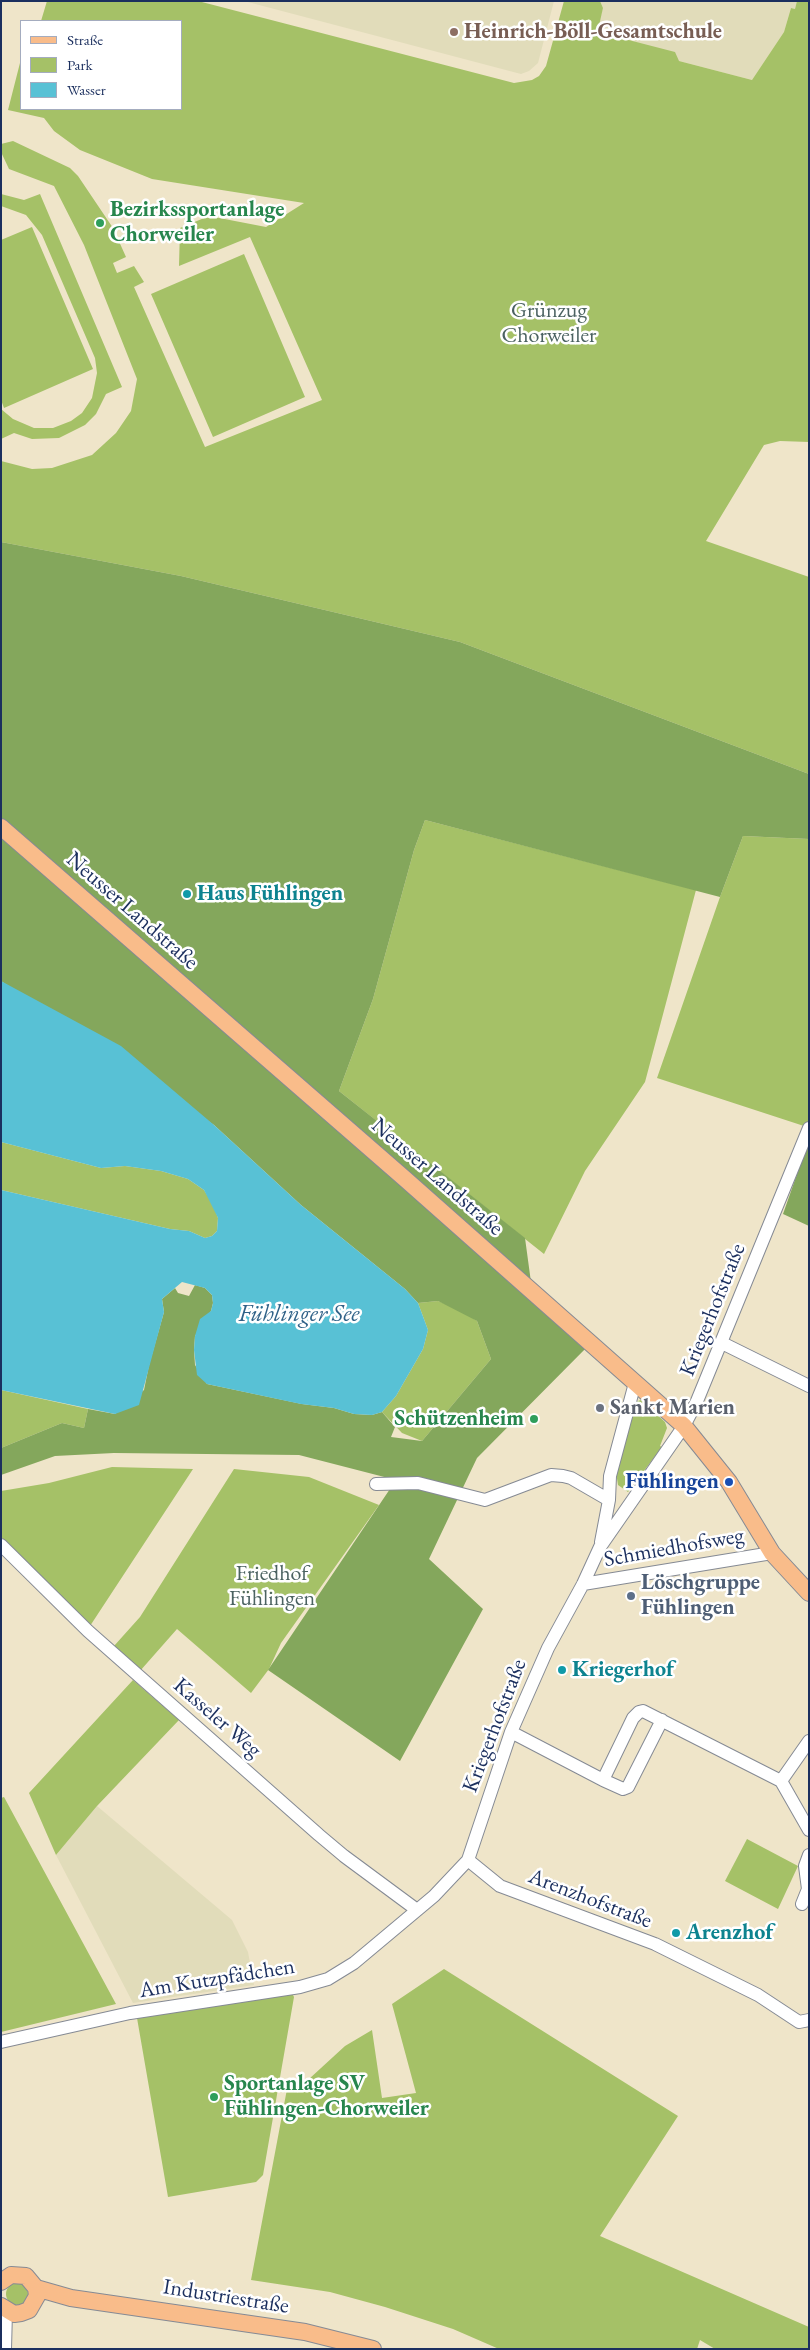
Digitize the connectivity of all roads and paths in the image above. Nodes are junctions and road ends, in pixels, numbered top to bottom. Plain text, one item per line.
1 (1, 827) edge
2 (809, 1128) edge
3 (722, 1342) junction
4 (635, 1382) junction
5 (809, 1386) edge
6 (684, 1426) junction
7 (376, 1484) dead end
8 (609, 1500) junction
9 (1, 1545) edge
10 (600, 1547) junction
11 (772, 1553) junction
12 (583, 1584) junction
13 (809, 1594) edge
14 (662, 1720) junction
15 (511, 1732) junction
16 (809, 1741) edge
17 (603, 1780) junction
18 (781, 1781) junction
19 (809, 1830) edge
20 (809, 1854) edge
21 (468, 1860) junction
22 (802, 1904) dead end
23 (417, 1910) junction
24 (806, 2024) edge
25 (1, 2042) edge
26 (2, 2280) edge
27 (20, 2305) edge
28 (6, 2345) edge
29 (373, 2349) edge

1 - 4 main road, Neusser Landstraße
2 - 3 street, Kriegerhofstraße
3 - 5 street
3 - 6 street, Kriegerhofstraße
4 - 6 main road, Neusser Landstraße
4 - 8 street, Kriegerhofstraße
6 - 10 street, Kriegerhofstraße
6 - 11 main road, Neusser Landstraße
7 - 8 street
8 - 10 street, Kriegerhofstraße
9 - 23 street, Kasseler Weg
10 - 12 street, Kriegerhofstraße
11 - 12 street, Schmiedhofsweg
11 - 13 main road, Neusser Landstraße
12 - 15 street, Kriegerhofstraße
14 - 17 street
14 - 17 street
14 - 18 street
15 - 17 street
15 - 21 street, Kriegerhofstraße
16 - 18 street
18 - 19 street
20 - 22 street
21 - 23 street, Kriegerhofstraße
21 - 24 street, Arenzhofstraße
23 - 25 street, Am Kutzpfädchen
26 - 27 main road, Industriestraße
27 - 28 street
27 - 29 main road, Industriestraße

